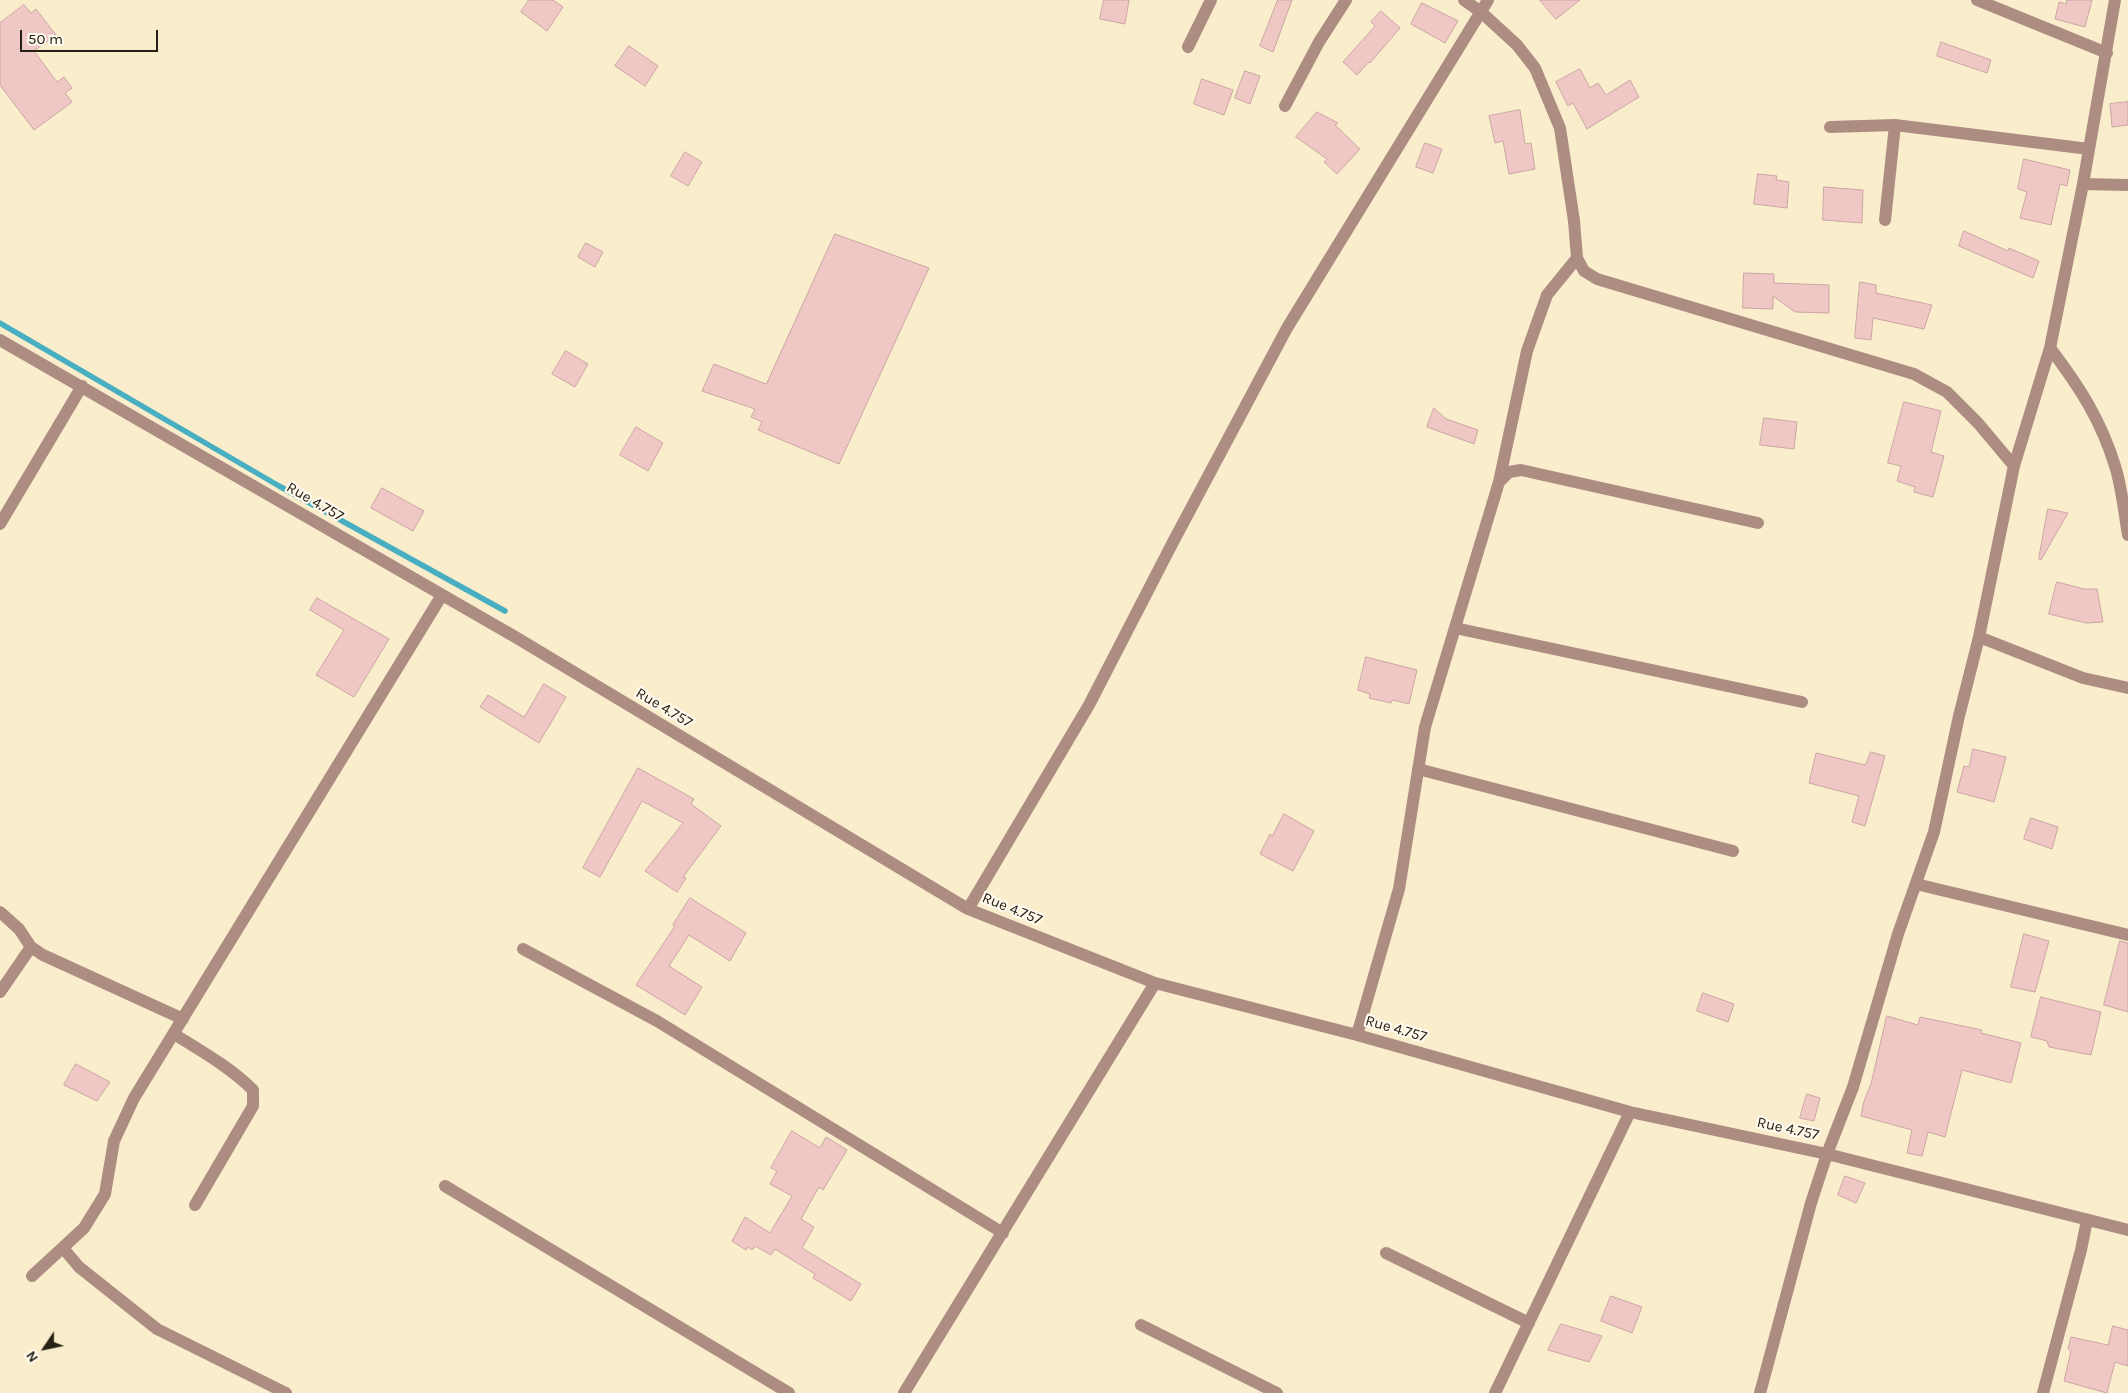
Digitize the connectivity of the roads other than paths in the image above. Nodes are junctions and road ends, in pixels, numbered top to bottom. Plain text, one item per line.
1 (1211, 0) edge
2 (1346, 0) edge
3 (1464, 0) edge
4 (1488, 0) edge
5 (1977, 0) edge
6 (2115, 0) edge
7 (1481, 12) junction
8 (1188, 47) dead end
9 (2107, 54) junction
10 (1284, 106) dead end
11 (1895, 125) junction
12 (1830, 128) dead end
13 (2089, 148) junction
14 (2083, 184) junction
15 (2128, 186) edge
16 (1885, 220) dead end
17 (1577, 258) junction
18 (0, 340) edge
19 (2050, 348) junction
20 (82, 386) junction
21 (2014, 466) junction
22 (1499, 482) junction
23 (1758, 523) dead end
24 (0, 524) edge
25 (2128, 535) edge
26 (442, 595) junction
27 (1455, 628) junction
28 (1979, 637) junction
29 (2128, 688) edge
30 (1802, 702) dead end
31 (1418, 769) junction
32 (1734, 851) dead end
33 (1916, 884) junction
34 (968, 909) junction
35 (0, 912) edge
36 (2128, 936) edge
37 (32, 947) junction
38 (523, 949) dead end
39 (1155, 983) junction
40 (0, 992) edge
41 (183, 1019) junction
42 (174, 1034) junction
43 (1357, 1034) junction
44 (1630, 1112) junction
45 (1827, 1154) junction
46 (445, 1186) dead end
47 (195, 1205) dead end
48 (2087, 1220) junction
49 (2128, 1230) edge
50 (1003, 1233) junction
51 (63, 1248) junction
52 (1386, 1253) dead end
53 (32, 1276) dead end
54 (1529, 1323) junction
55 (1141, 1325) dead end
56 (286, 1393) edge
57 (789, 1393) edge
58 (904, 1393) edge
59 (1277, 1393) edge
60 (1495, 1393) edge
61 (1760, 1393) edge
62 (2044, 1393) edge

1 - 8 street
2 - 10 street
3 - 7 street
4 - 7 street
5 - 9 street
6 - 9 street
7 - 17 street
7 - 34 street
9 - 13 street
11 - 12 street
11 - 13 street
11 - 16 street
13 - 14 street
14 - 15 street
14 - 19 street
17 - 21 street
17 - 22 street
18 - 20 street, Rue 4.757
19 - 21 street
19 - 25 street
20 - 24 street
20 - 26 street, Rue 4.757
21 - 28 street
22 - 23 street
22 - 27 street
26 - 34 street, Rue 4.757
26 - 41 street
27 - 30 street
27 - 31 street
28 - 29 street
28 - 33 street
31 - 32 street
31 - 43 street
33 - 36 street
33 - 45 street
34 - 39 street, Rue 4.757
35 - 37 street
37 - 40 street
37 - 41 street
38 - 50 street
39 - 43 street, Rue 4.757
39 - 50 street
41 - 42 street
42 - 47 street
42 - 51 street
43 - 44 street, Rue 4.757
44 - 45 street, Rue 4.757
44 - 54 street
45 - 48 street, Rue 4.757
45 - 61 street
46 - 57 street
48 - 49 street, Rue 4.757
48 - 62 street
50 - 58 street
51 - 53 street
51 - 56 street
52 - 54 street
54 - 60 street
55 - 59 street

